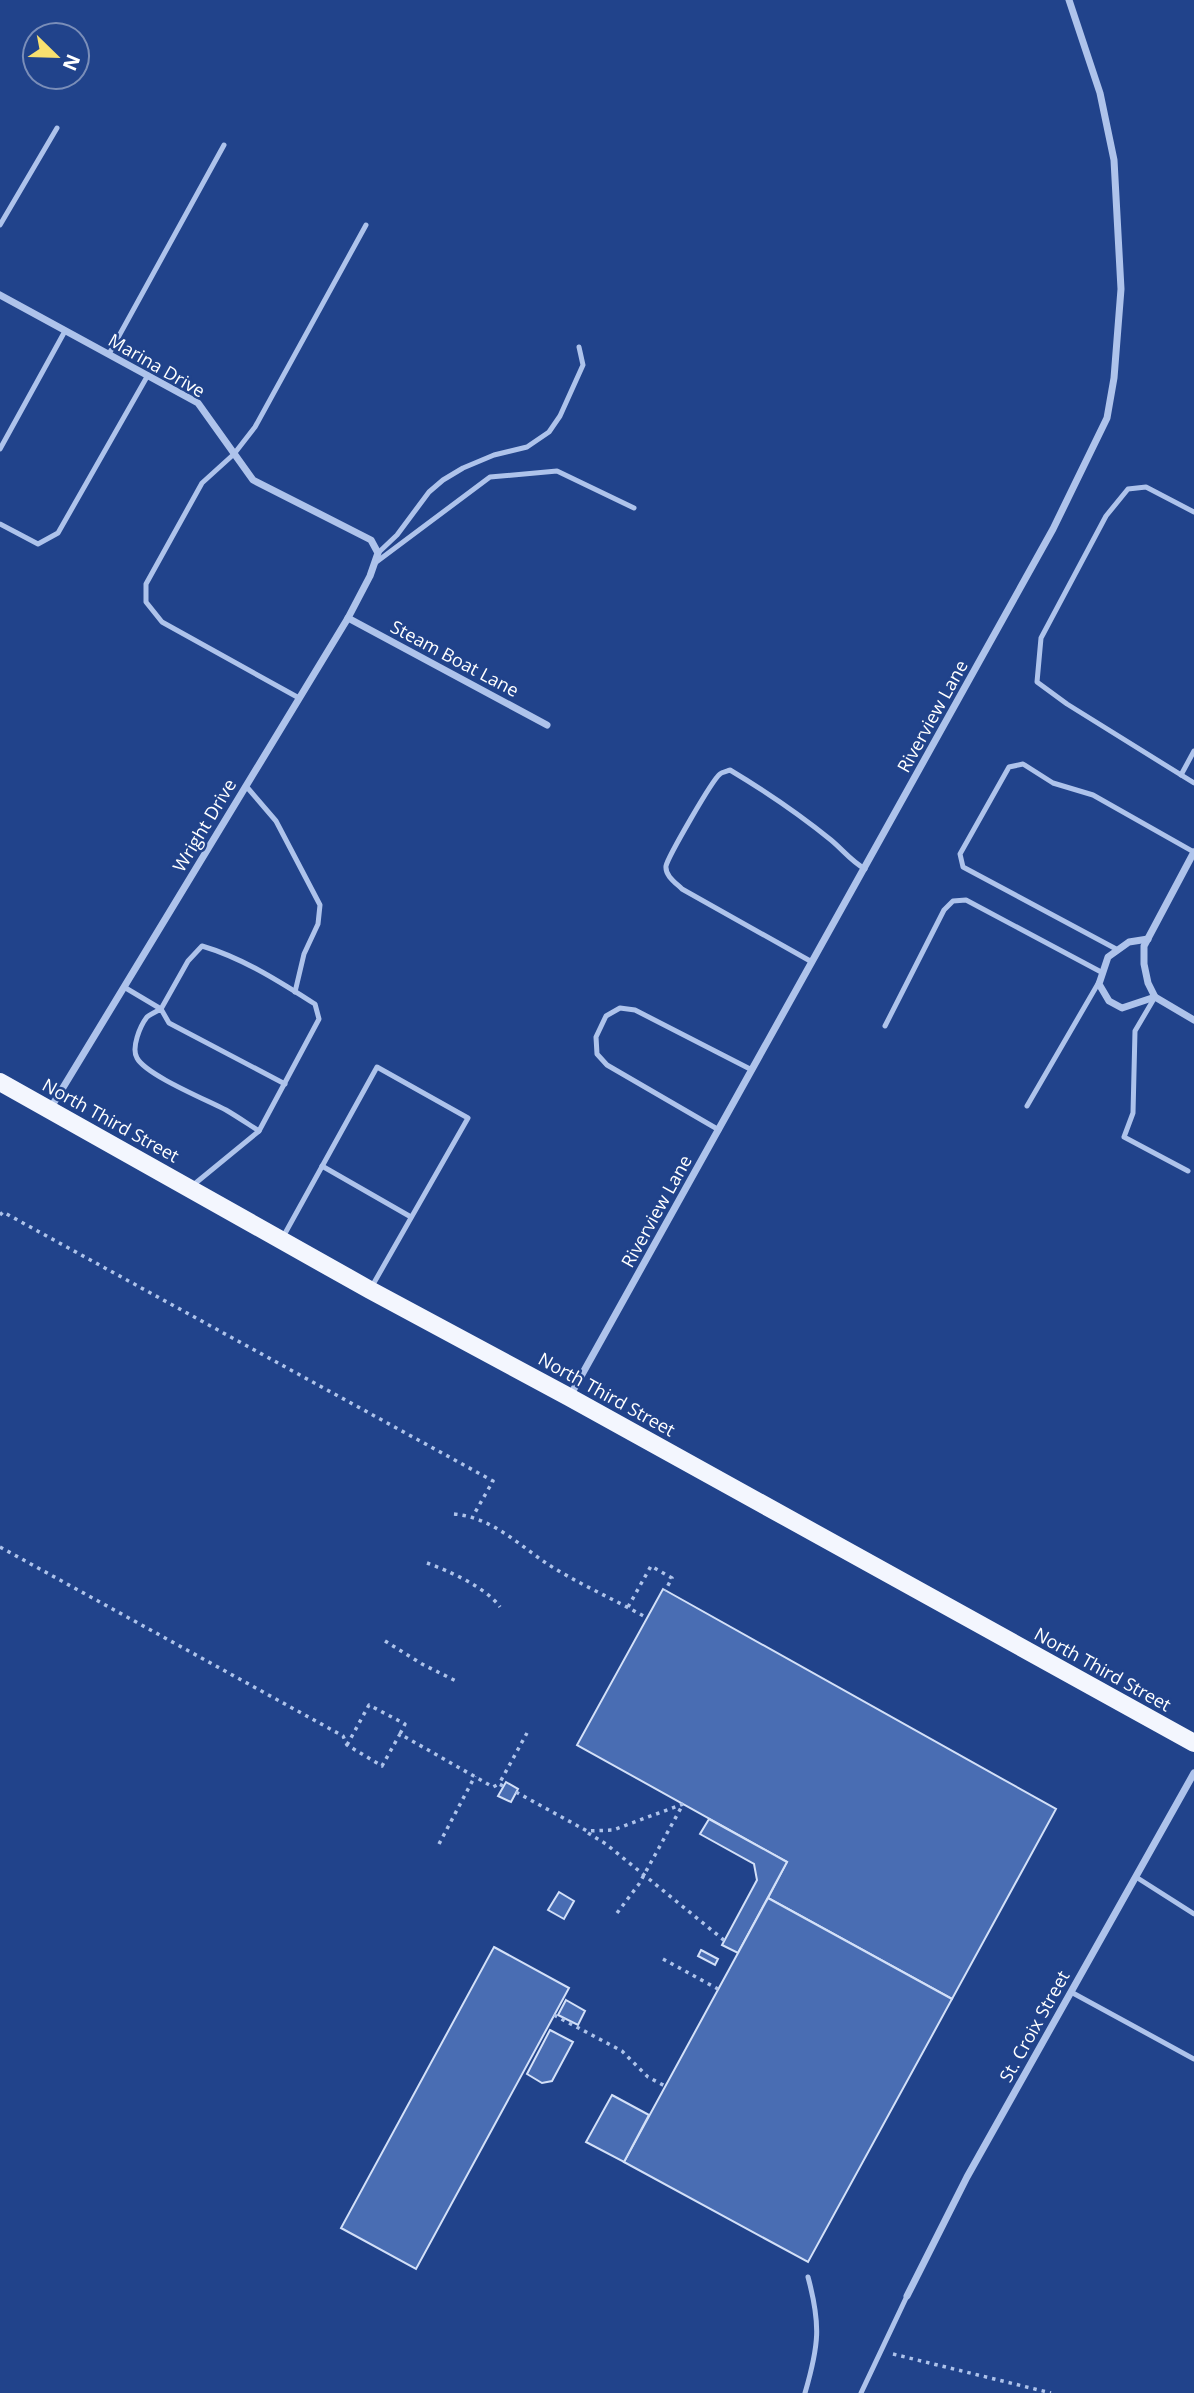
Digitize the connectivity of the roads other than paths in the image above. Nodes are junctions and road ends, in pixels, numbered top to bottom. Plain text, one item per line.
1 (1069, 0) edge
2 (57, 128) dead end
3 (224, 145) dead end
4 (0, 225) edge
5 (366, 225) dead end
6 (0, 295) edge
7 (65, 331) junction
8 (579, 347) dead end
9 (109, 354) junction
10 (148, 375) junction
11 (0, 449) edge
12 (234, 454) junction
13 (634, 508) dead end
14 (1194, 512) edge
15 (0, 524) edge
16 (378, 553) junction
17 (375, 563) junction
18 (348, 618) junction
19 (299, 698) junction
20 (547, 725) dead end
21 (1194, 751) edge
22 (1181, 775) junction
23 (1194, 783) edge
24 (246, 786) junction
25 (1194, 852) edge
26 (864, 869) junction
27 (1148, 939) junction
28 (1118, 950) junction
29 (812, 962) junction
30 (1103, 972) junction
31 (124, 987) junction
32 (295, 992) junction
33 (1155, 997) junction
34 (162, 1009) junction
35 (1194, 1020) edge
36 (885, 1026) dead end
37 (752, 1070) junction
38 (0, 1082) edge
39 (285, 1084) junction
40 (1027, 1106) dead end
41 (50, 1109) junction
42 (719, 1130) junction
43 (259, 1131) junction
44 (322, 1166) junction
45 (1188, 1171) dead end
46 (189, 1188) junction
47 (411, 1217) junction
48 (281, 1240) junction
49 (370, 1290) junction
50 (569, 1397) junction
51 (1194, 1743) edge
52 (1194, 1773) edge
53 (1136, 1877) junction
54 (1194, 1914) edge
55 (1071, 1992) junction
56 (1194, 2059) edge
57 (808, 2277) dead end
58 (907, 2296) joint
59 (805, 2393) edge
60 (861, 2393) edge

1 - 26 street, Riverview Lane
2 - 4 lane
3 - 9 lane
5 - 12 lane
6 - 7 street, Marina Drive
7 - 9 street, Marina Drive
7 - 11 lane
8 - 16 lane
9 - 10 street, Marina Drive
10 - 12 street, Marina Drive
10 - 15 lane
12 - 16 street, Marina Drive
12 - 19 lane
13 - 17 lane
14 - 22 lane
16 - 17 street, Wright Drive
17 - 18 street, Wright Drive
18 - 19 street, Wright Drive
18 - 20 street, Steam Boat Lane
19 - 24 street, Wright Drive
21 - 22 lane
22 - 23 lane
24 - 31 street, Wright Drive
24 - 32 lane
25 - 27 street
25 - 28 lane
26 - 29 street, Riverview Lane
26 - 29 lane
27 - 28 street
27 - 33 street
28 - 30 street
29 - 37 street, Riverview Lane
30 - 33 street
30 - 36 lane
30 - 40 lane
31 - 34 lane
31 - 41 street, Wright Drive
32 - 34 lane
32 - 39 lane
33 - 35 street
33 - 45 lane
34 - 39 lane
34 - 43 lane
37 - 42 street, Riverview Lane
37 - 42 lane
38 - 41 main road, North Third Street
39 - 43 lane
41 - 46 main road, North Third Street
42 - 50 street, Riverview Lane
43 - 46 lane
44 - 47 lane
44 - 47 lane
44 - 48 lane
46 - 48 main road, North Third Street
47 - 49 lane
48 - 49 main road, North Third Street
49 - 50 main road, North Third Street
50 - 51 main road, North Third Street
52 - 53 street, St. Croix Street
53 - 54 lane
53 - 55 street, St. Croix Street
55 - 56 lane
55 - 58 street, St. Croix Street
57 - 59 lane
58 - 60 lane

